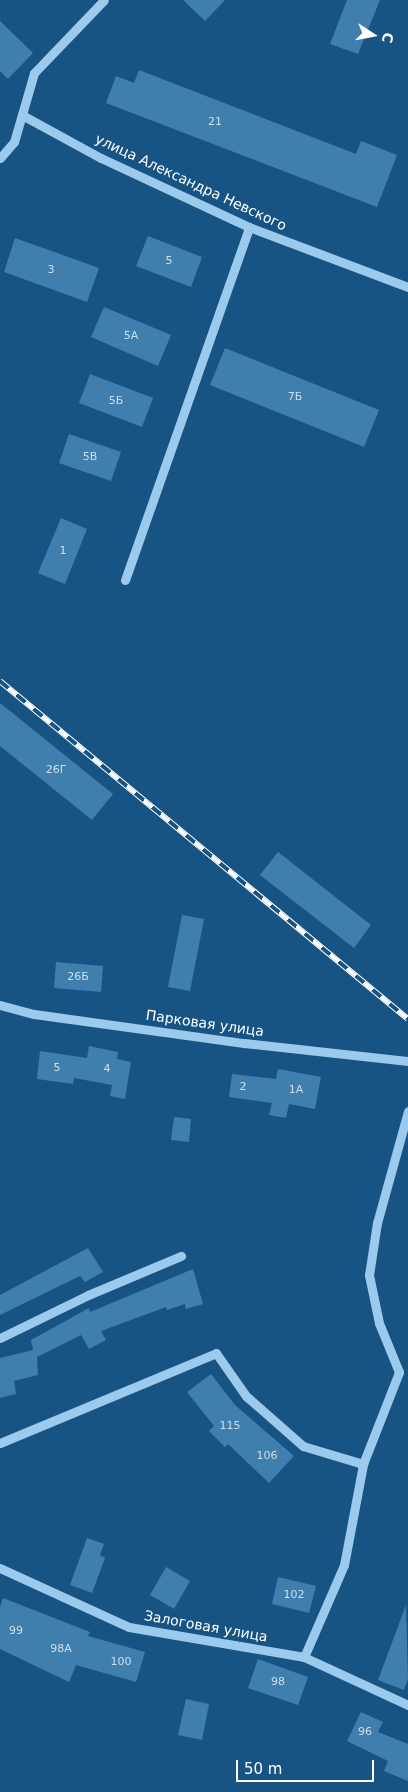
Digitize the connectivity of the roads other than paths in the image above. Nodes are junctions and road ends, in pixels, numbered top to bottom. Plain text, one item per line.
1 (104, 0) edge
2 (22, 115) junction
3 (0, 158) edge
4 (249, 227) junction
5 (408, 287) edge
6 (125, 580) dead end
7 (0, 1005) edge
8 (408, 1061) edge
9 (408, 1111) edge
10 (181, 1256) dead end
11 (0, 1338) edge
12 (404, 1372) edge
13 (0, 1443) edge
14 (363, 1464) junction
15 (0, 1568) edge
16 (304, 1657) junction
17 (408, 1705) edge

1 - 2 street
2 - 3 street
2 - 4 street, улица Александра Невского
4 - 5 street, улица Александра Невского
4 - 6 street
7 - 8 street, Парковая улица
9 - 12 street
10 - 11 street
12 - 14 street
13 - 14 street
14 - 16 street
15 - 16 street, Залоговая улица
16 - 17 street, Залоговая улица

